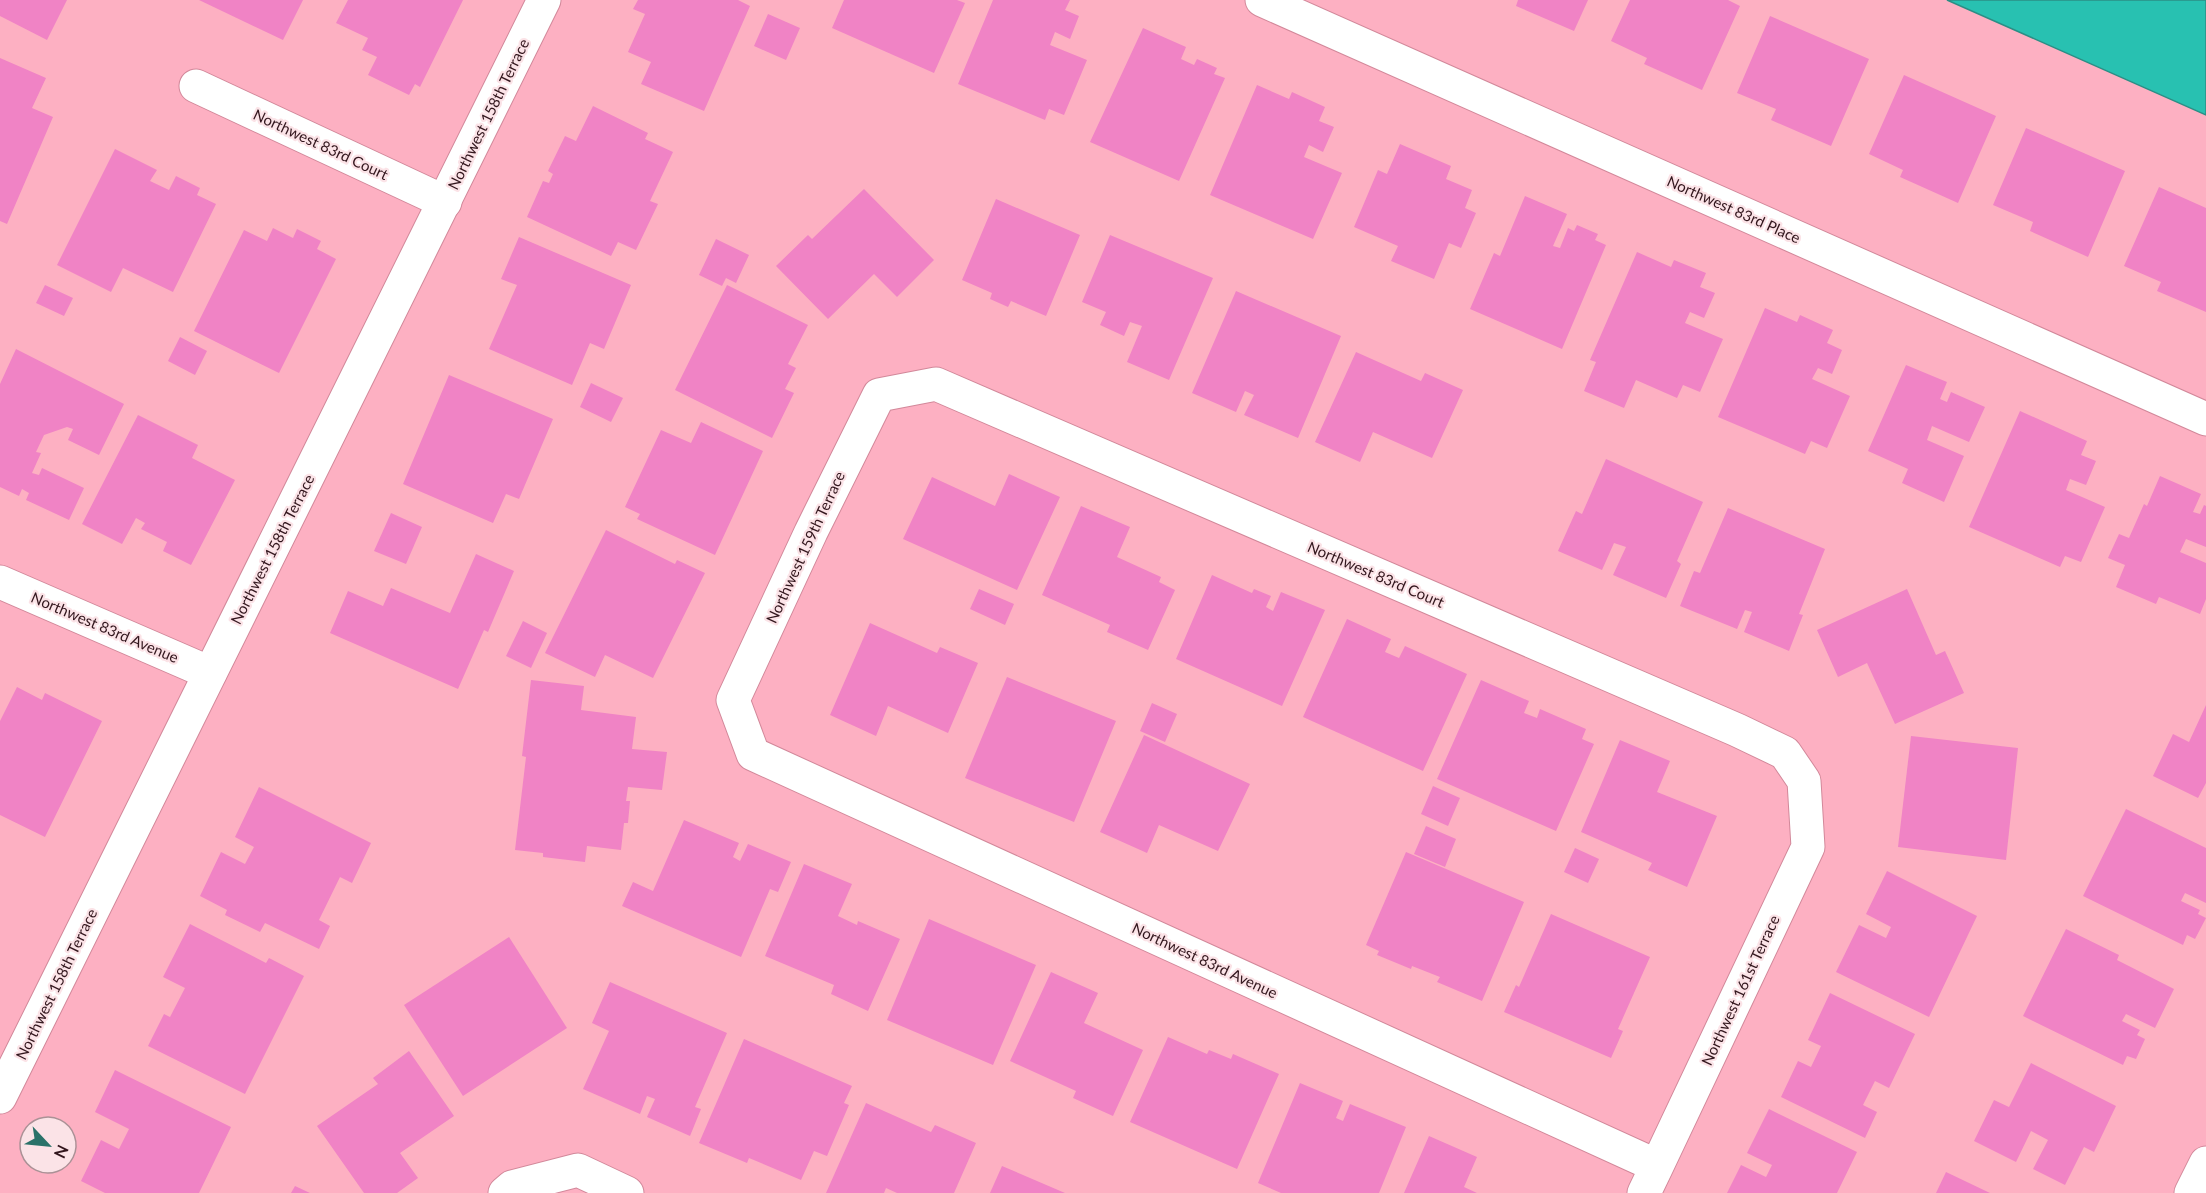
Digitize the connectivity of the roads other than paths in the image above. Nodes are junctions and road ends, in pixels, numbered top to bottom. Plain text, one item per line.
1 (544, 0) edge
2 (1262, 0) edge
3 (196, 86) dead end
4 (445, 202) junction
5 (936, 384) joint
6 (2206, 419) edge
7 (0, 582) edge
8 (210, 673) junction
9 (753, 754) joint
10 (1804, 781) joint
11 (0, 1097) edge
12 (1651, 1180) edge
13 (508, 1190) edge
14 (627, 1193) edge

1 - 4 street, Northwest 158th Terrace
2 - 6 street, Northwest 83rd Place
3 - 4 street, Northwest 83rd Court
4 - 8 street, Northwest 158th Terrace
5 - 9 street, Northwest 159th Terrace
5 - 10 street, Northwest 83rd Court
7 - 8 street, Northwest 83rd Avenue
8 - 11 street, Northwest 158th Terrace
9 - 12 street, Northwest 83rd Avenue
10 - 12 street, Northwest 161st Terrace
13 - 14 street

